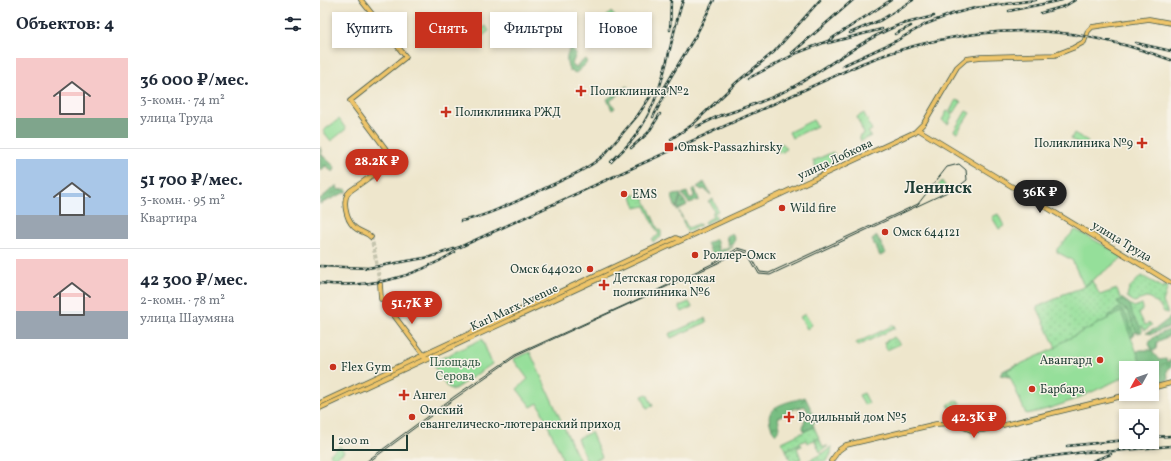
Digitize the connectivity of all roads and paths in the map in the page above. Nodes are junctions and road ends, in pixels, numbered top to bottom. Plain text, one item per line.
1 (360, 0) edge
2 (1171, 23) edge
3 (919, 130) junction
4 (371, 237) dead end
5 (607, 272) joint
6 (1171, 283) edge
7 (380, 284) tunnel mouth
8 (381, 299) tunnel mouth
9 (387, 306) tunnel mouth
10 (425, 357) junction
11 (1171, 383) edge
12 (1159, 386) edge
13 (1119, 397) edge
14 (320, 403) edge
15 (320, 408) edge
16 (953, 423) junction
17 (978, 425) junction
18 (996, 427) junction
19 (976, 431) junction
20 (831, 461) edge

1 - 4 main road
2 - 3 main road
3 - 5 main road, улица Лобкова
3 - 6 main road, улица Труда
5 - 10 main road, Karl Marx Avenue
7 - 8 main road
9 - 10 main road
10 - 14 main road, Karl Marx Avenue
10 - 15 main road, Karl Marx Avenue
11 - 12 main road
13 - 18 main road
16 - 17 main road
16 - 19 main road
16 - 20 main road
17 - 18 main road
17 - 19 main road
18 - 19 main road

